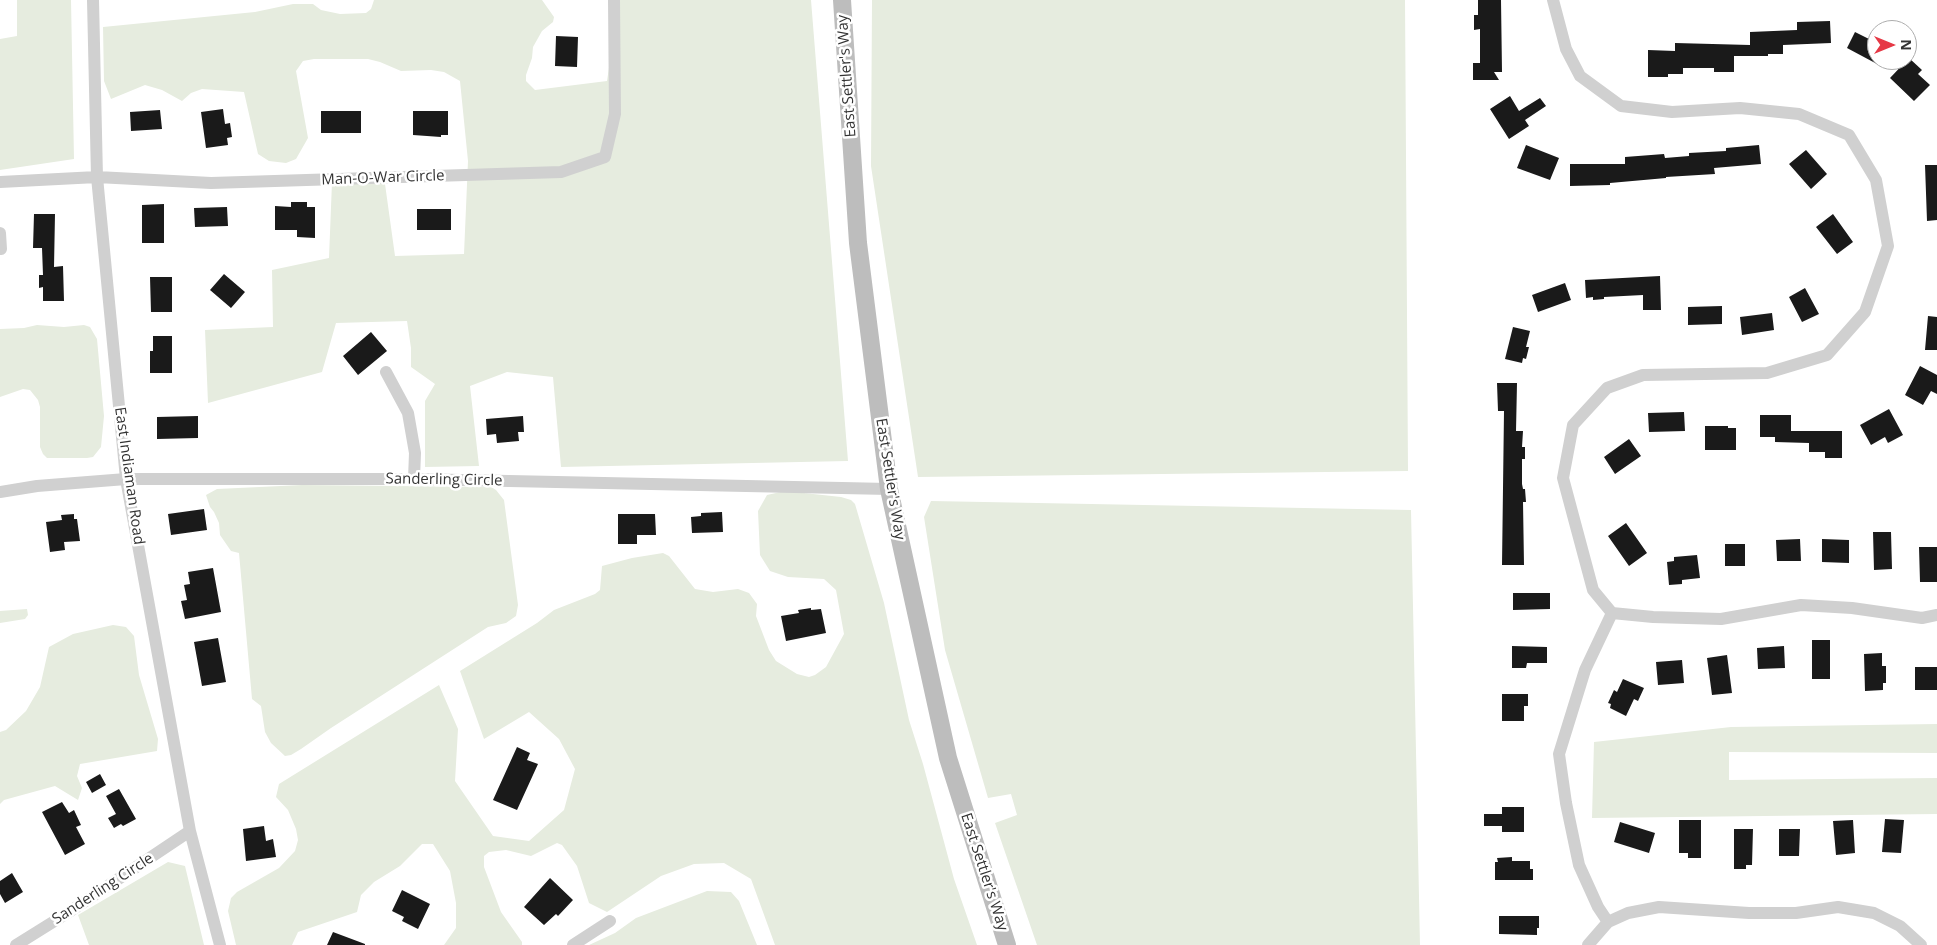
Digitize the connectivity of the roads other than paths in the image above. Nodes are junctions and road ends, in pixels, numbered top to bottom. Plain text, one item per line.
1 (93, 0) edge
2 (614, 0) edge
3 (842, 0) edge
4 (1553, 0) edge
5 (97, 177) junction
6 (0, 182) edge
7 (0, 233) edge
8 (1, 248) dead end
9 (386, 372) dead end
10 (126, 478) junction
11 (414, 479) junction
12 (889, 489) junction
13 (0, 492) edge
14 (1612, 613) junction
15 (1937, 615) edge
16 (190, 831) junction
17 (610, 921) dead end
18 (1608, 922) junction
19 (16, 945) edge
20 (220, 945) edge
21 (573, 945) edge
22 (1007, 945) edge
23 (1588, 945) edge
24 (1921, 945) edge

1 - 5 street, East Indiaman Road
2 - 5 street, Man-O-War Circle
3 - 12 main road, East Settler's Way
4 - 14 street
5 - 6 street, Man-O-War Circle
5 - 10 street, East Indiaman Road
7 - 8 street
9 - 11 street
10 - 11 street, Sanderling Circle
10 - 13 street, Sanderling Circle
10 - 16 street, East Indiaman Road
11 - 12 street, Sanderling Circle
12 - 22 main road, East Settler's Way
14 - 15 street
14 - 18 street
16 - 19 street, Sanderling Circle
16 - 20 street, East Indiaman Road
17 - 21 street
18 - 23 street
18 - 24 street

